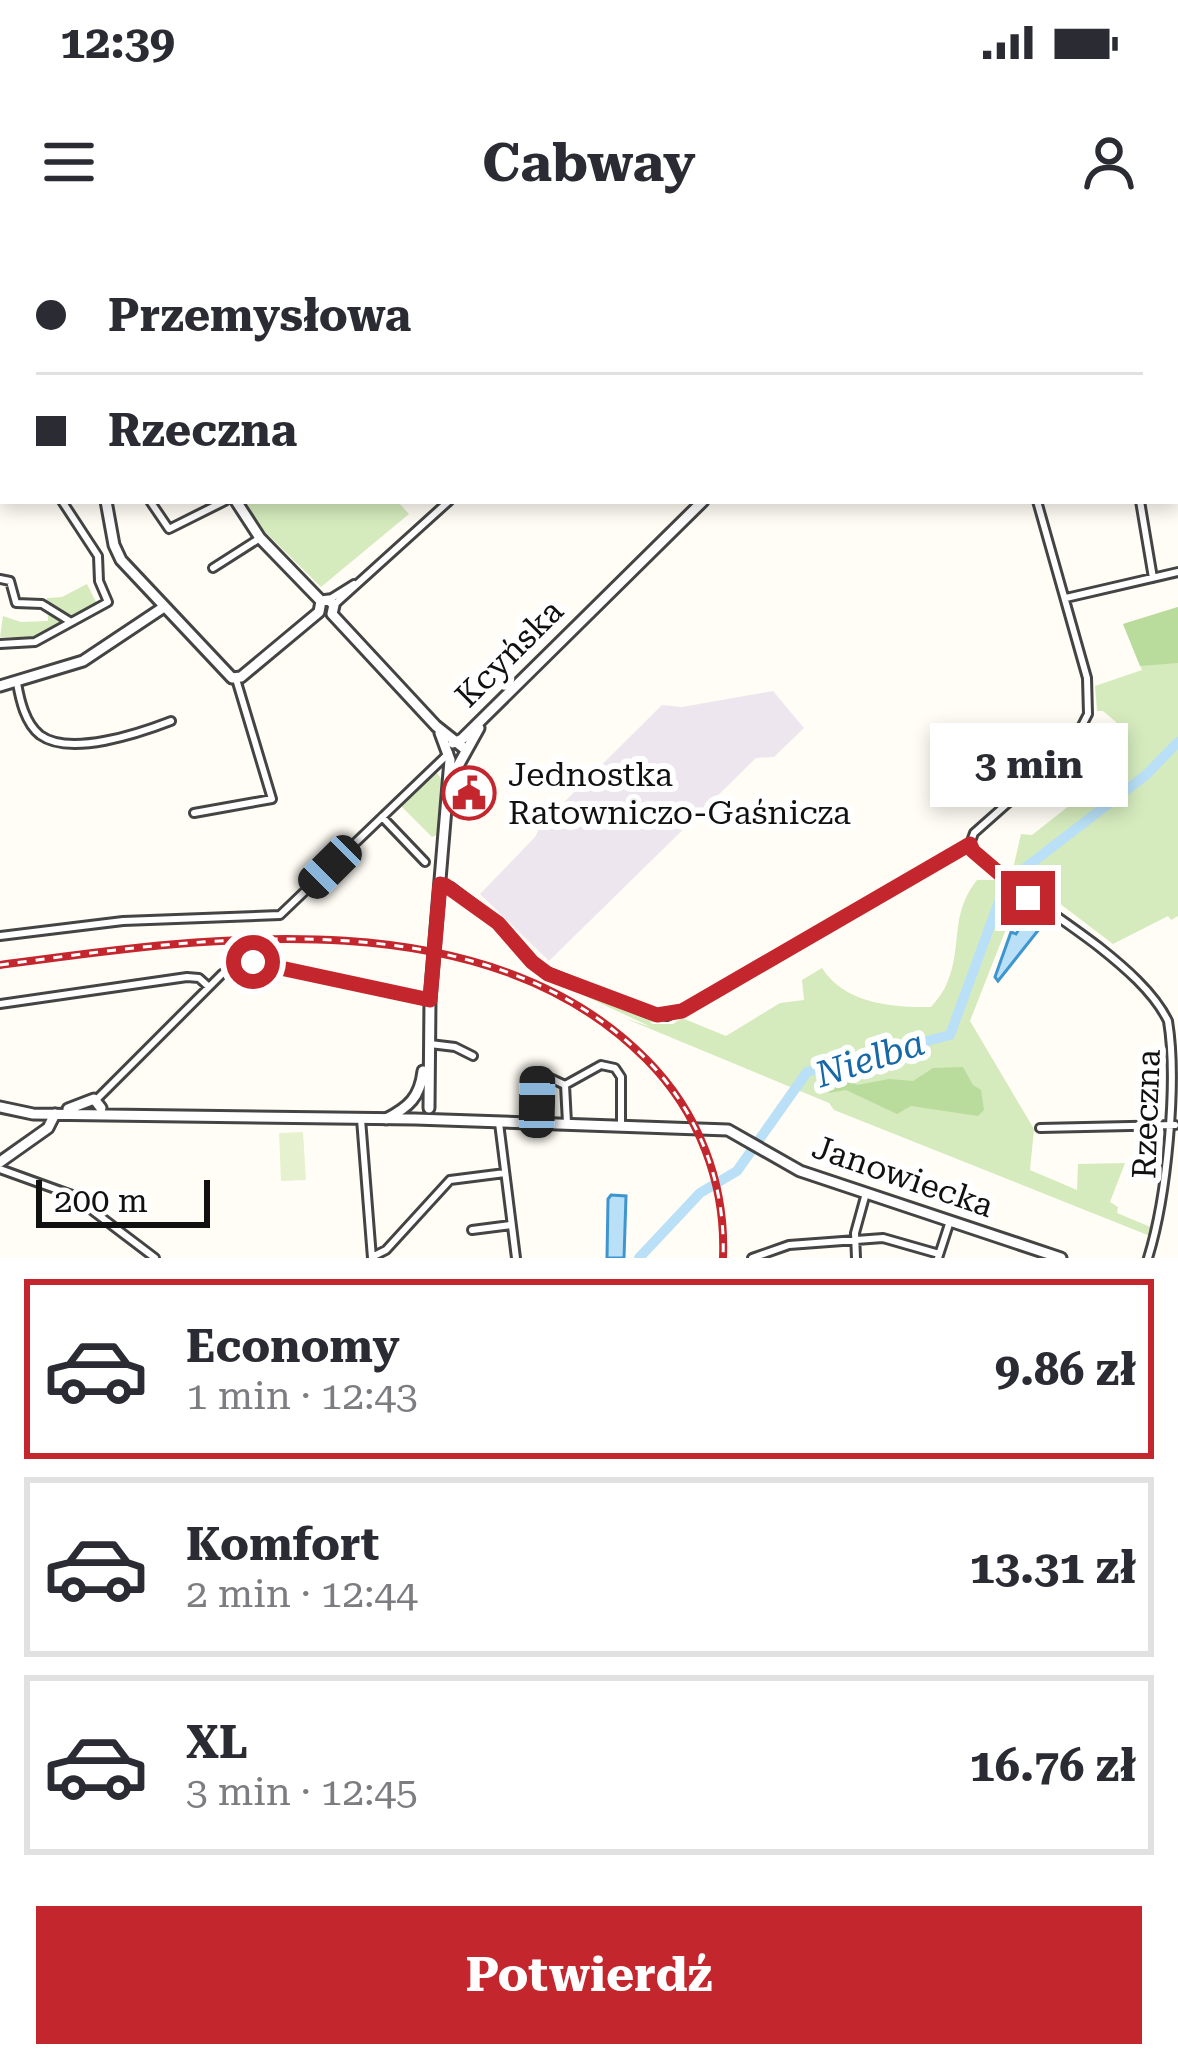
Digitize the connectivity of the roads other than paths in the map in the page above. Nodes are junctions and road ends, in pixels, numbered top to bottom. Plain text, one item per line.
1 (64, 504) edge
2 (107, 504) edge
3 (152, 504) edge
4 (219, 504) edge
5 (238, 504) edge
6 (426, 504) edge
7 (445, 504) edge
8 (700, 504) edge
9 (1038, 504) edge
10 (1141, 504) edge
11 (434, 513) junction
12 (260, 538) junction
13 (213, 568) dead end
14 (1178, 572) edge
15 (1153, 578) junction
16 (0, 579) edge
17 (1066, 598) junction
18 (327, 606) junction
19 (164, 607) junction
20 (71, 622) junction
21 (0, 644) edge
22 (236, 679) junction
23 (17, 683) junction
24 (0, 686) edge
25 (171, 721) dead end
26 (455, 751) junction
27 (435, 764) junction
28 (449, 768) junction
29 (448, 788) junction
30 (194, 813) dead end
31 (382, 818) junction
32 (970, 844) junction
33 (425, 862) dead end
34 (440, 884) junction
35 (0, 936) edge
36 (209, 987) junction
37 (430, 1000) junction
38 (0, 1004) edge
39 (430, 1044) junction
40 (473, 1056) dead end
41 (565, 1085) junction
42 (411, 1104) junction
43 (429, 1106) junction
44 (94, 1108) junction
45 (6, 1109) edge
46 (48, 1112) junction
47 (361, 1119) junction
48 (418, 1119) junction
49 (386, 1120) junction
50 (446, 1121) junction
51 (499, 1123) junction
52 (537, 1124) junction
53 (567, 1124) junction
54 (1176, 1125) edge
55 (621, 1126) junction
56 (1040, 1128) dead end
57 (1176, 1159) edge
58 (0, 1162) edge
59 (505, 1172) junction
60 (866, 1193) junction
61 (950, 1221) junction
62 (512, 1226) junction
63 (472, 1230) dead end
64 (854, 1240) junction
65 (938, 1256) edge
66 (155, 1258) edge
67 (372, 1258) edge
68 (516, 1258) edge
69 (752, 1258) edge
70 (856, 1258) edge
71 (1061, 1258) edge
72 (1148, 1258) edge

1 - 20 street
2 - 19 street
3 - 4 street
5 - 12 street
6 - 11 street
7 - 11 street
8 - 26 street, Kcyńska
9 - 17 street
10 - 15 street
11 - 18 street
12 - 13 street
12 - 18 street
14 - 15 street
15 - 17 street
16 - 20 street
17 - 32 street
18 - 22 street
18 - 26 street
19 - 22 street
19 - 23 street
20 - 21 street
22 - 30 street
23 - 24 street
23 - 25 street
26 - 27 street, Kcyńska
26 - 28 street
26 - 29 street
27 - 28 street
27 - 31 street, Kcyńska
28 - 29 street
29 - 34 street
31 - 33 street
31 - 35 street, Kcyńska
32 - 34 street
32 - 54 street, Rzeczna
34 - 37 street
36 - 37 street
36 - 38 street
36 - 44 street
37 - 39 street
37 - 42 street
39 - 40 street
39 - 43 street
41 - 52 street
41 - 53 street
41 - 55 street
42 - 43 street
42 - 48 street
42 - 49 street
43 - 48 street
43 - 50 street
44 - 46 street, Janowiecka
44 - 47 street, Janowiecka
45 - 46 street, Janowiecka
46 - 58 street
47 - 49 street, Janowiecka
47 - 67 street
48 - 49 street, Janowiecka
48 - 50 street, Janowiecka
50 - 51 street, Janowiecka
51 - 52 street, Janowiecka
51 - 59 street
52 - 53 street, Janowiecka
53 - 55 street, Janowiecka
54 - 56 street
54 - 57 street, Rzeczna
55 - 60 street, Janowiecka
57 - 72 street, Rzeczna
58 - 66 street
59 - 62 street
59 - 67 street
60 - 61 street, Janowiecka
60 - 64 street
61 - 65 street
61 - 71 street, Janowiecka
62 - 63 street
62 - 68 street
64 - 65 street
64 - 69 street
64 - 70 street

